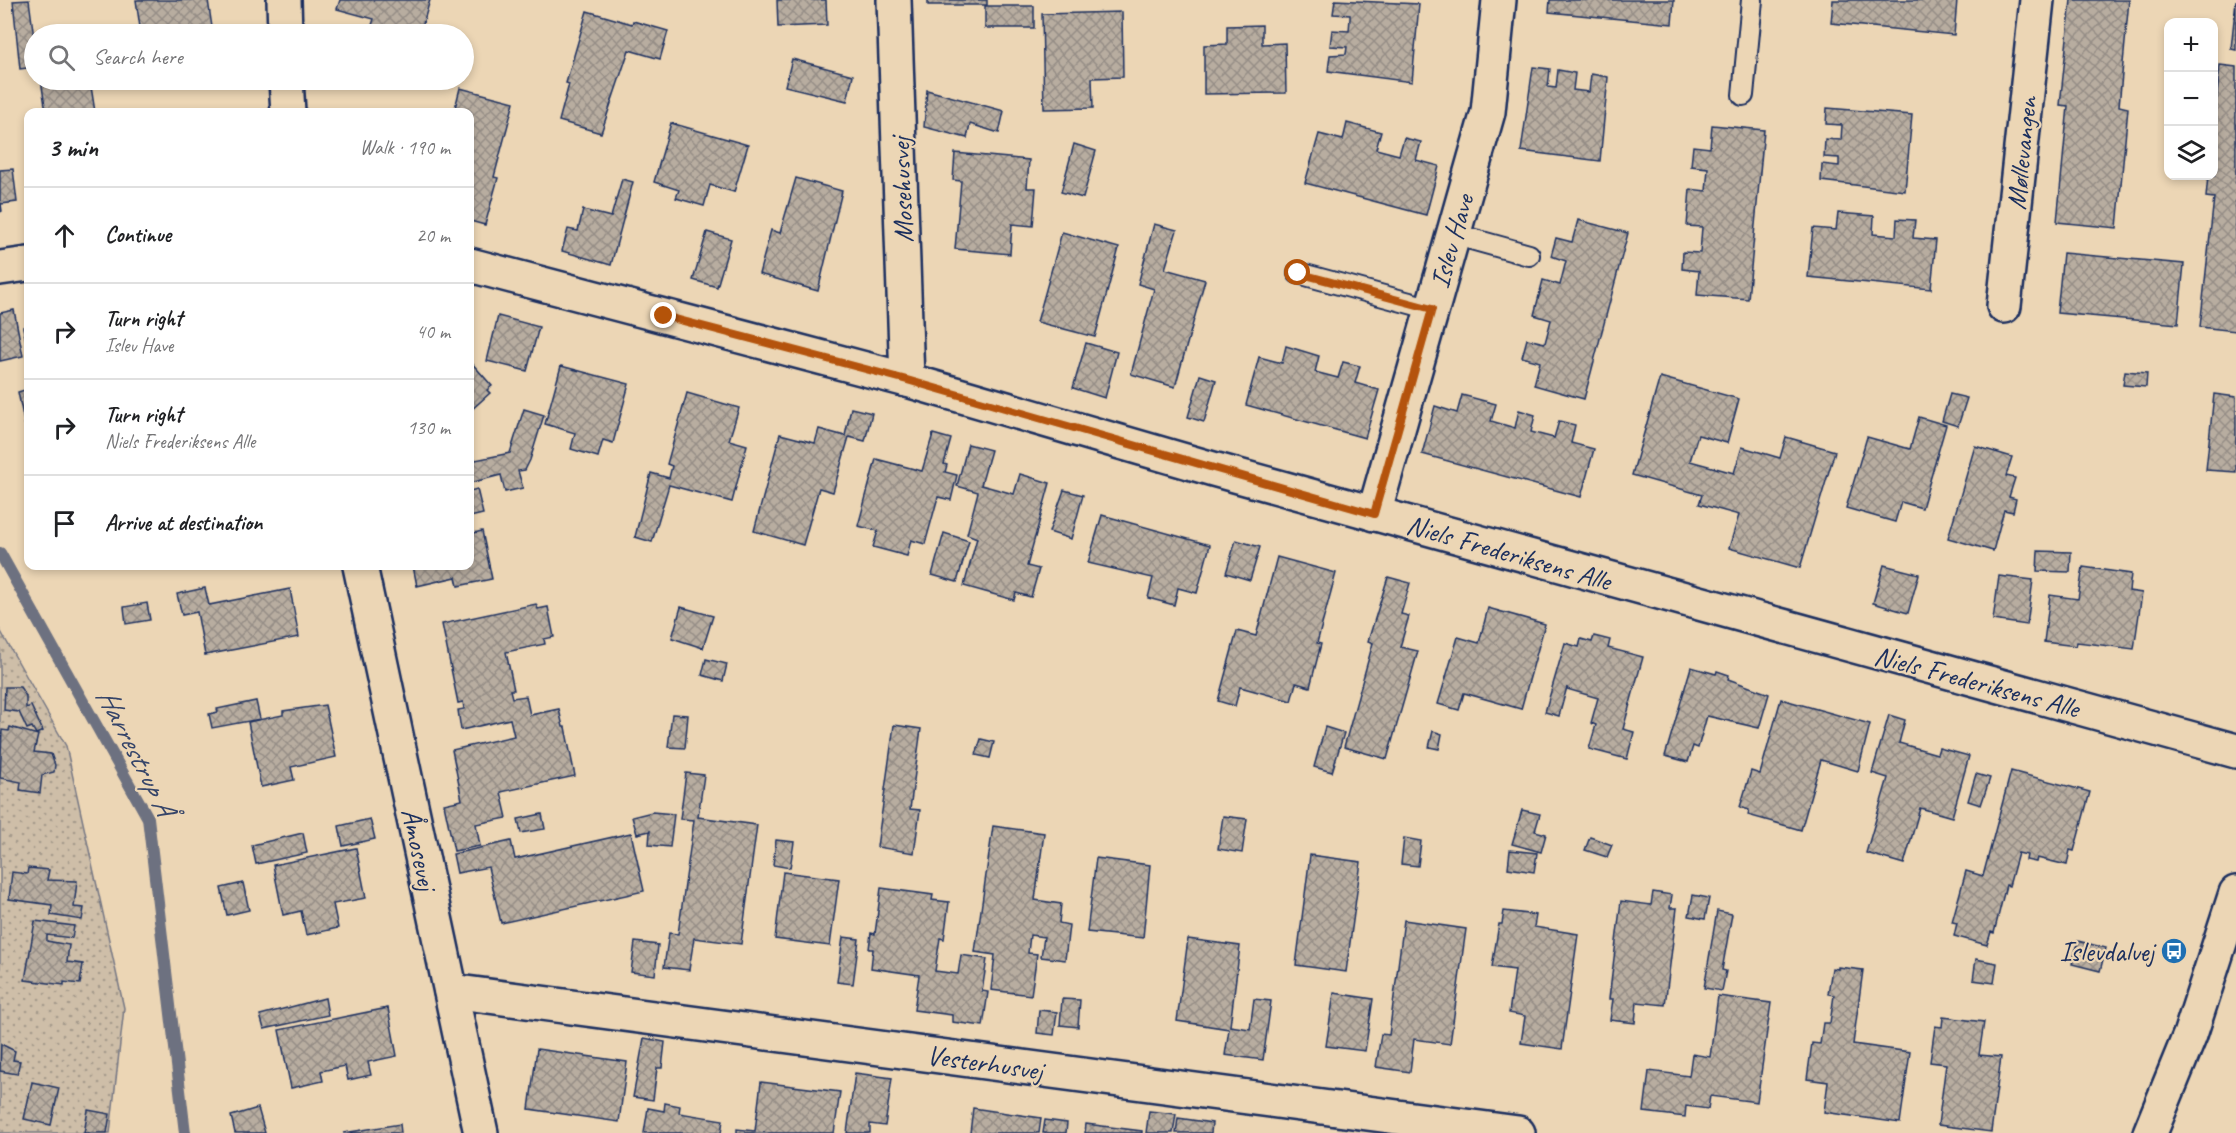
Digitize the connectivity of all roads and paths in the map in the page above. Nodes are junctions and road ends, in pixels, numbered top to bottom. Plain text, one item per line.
1 (284, 0) edge
2 (894, 0) edge
3 (1499, 0) edge
4 (1752, 0) edge
5 (2037, 0) edge
6 (285, 24) edge
7 (287, 90) edge
8 (1743, 95) dead end
9 (288, 108) edge
10 (1453, 234) junction
11 (1529, 255) dead end
12 (24, 265) edge
13 (474, 266) edge
14 (0, 268) edge
15 (1298, 273) dead end
16 (2004, 306) dead end
17 (1432, 309) junction
18 (907, 380) junction
19 (1374, 514) junction
20 (361, 570) edge
21 (2236, 751) edge
22 (2236, 893) edge
23 (451, 991) junction
24 (481, 1133) edge
25 (1518, 1133) edge
26 (2150, 1133) edge

1 - 6 street
2 - 18 street, Mosehusvej
3 - 10 street, Islev Have
4 - 8 lane
5 - 16 street, Møllevangen
7 - 9 street
10 - 11 lane
10 - 17 street, Islev Have
12 - 14 street
13 - 18 street, Niels Frederiksens Alle
15 - 17 lane
17 - 19 street, Islev Have
18 - 19 street, Niels Frederiksens Alle
19 - 21 street, Niels Frederiksens Alle
20 - 23 street, Åmosevej
22 - 26 street
23 - 24 street, Åmosevej
23 - 25 street, Vesterhusvej

